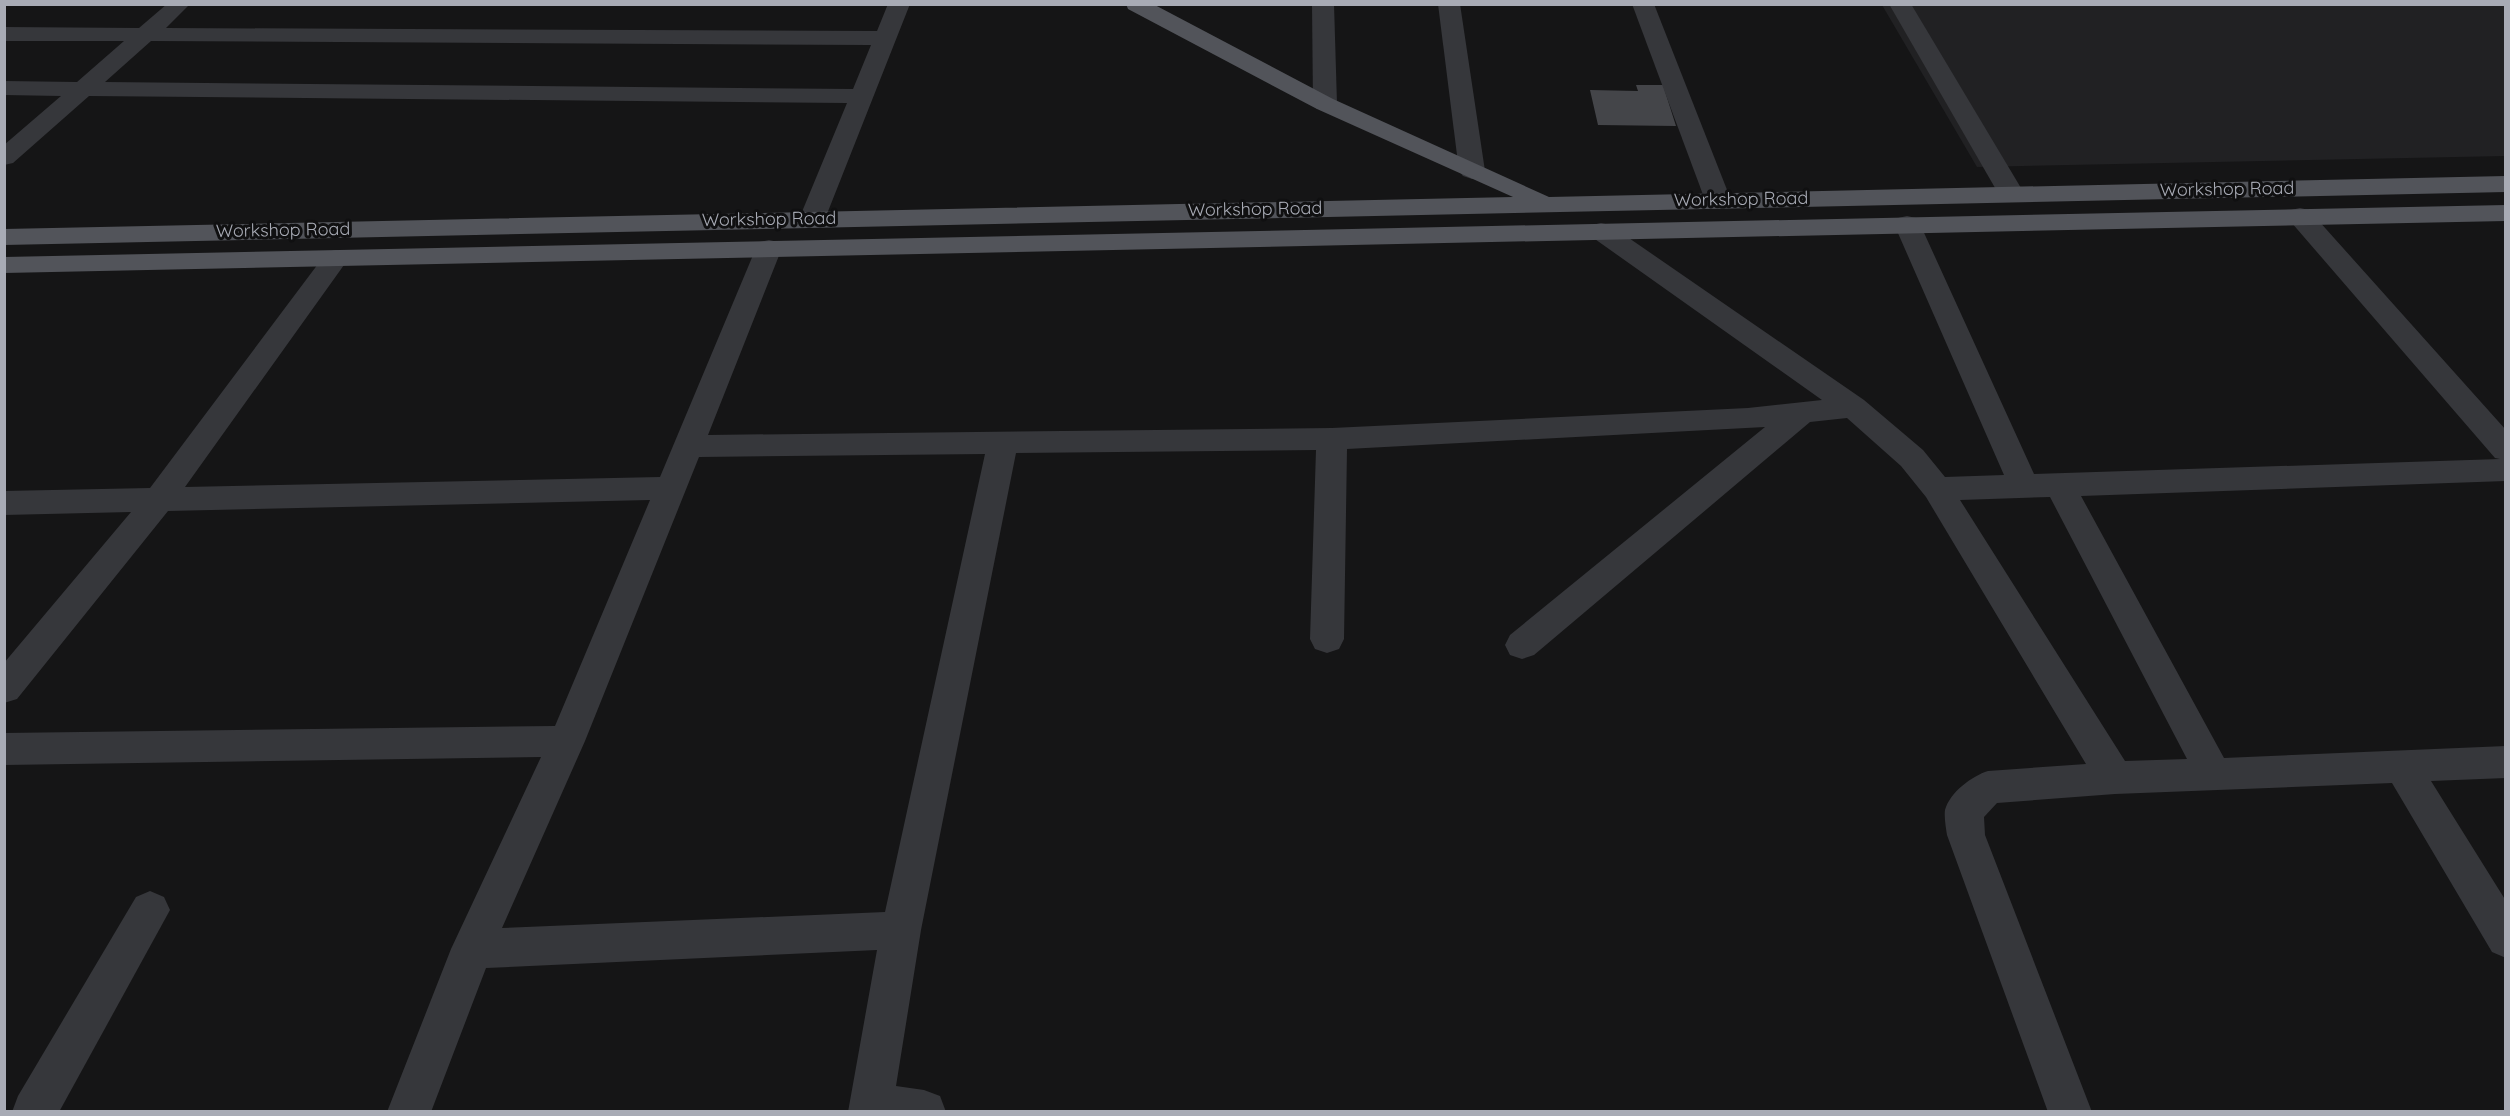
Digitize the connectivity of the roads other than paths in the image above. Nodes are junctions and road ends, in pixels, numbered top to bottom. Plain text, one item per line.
1 (180, 4) edge
2 (899, 4) edge
3 (1136, 4) edge
4 (1323, 4) edge
5 (1449, 4) edge
6 (1642, 4) edge
7 (1900, 4) edge
8 (4, 34) edge
9 (145, 36) junction
10 (885, 38) junction
11 (4, 88) edge
12 (80, 90) junction
13 (862, 96) junction
14 (1325, 104) junction
15 (4, 158) edge
16 (1472, 171) junction
17 (2505, 184) edge
18 (2011, 193) junction
19 (1718, 200) junction
20 (1547, 203) junction
21 (2505, 213) edge
22 (2300, 216) junction
23 (812, 219) junction
24 (1907, 224) junction
25 (1601, 231) junction
26 (4, 237) edge
27 (769, 248) junction
28 (336, 258) junction
29 (4, 265) edge
30 (1853, 407) junction
31 (1802, 412) junction
32 (1332, 439) junction
33 (1003, 442) junction
34 (689, 446) junction
35 (2505, 450) edge
36 (2505, 470) edge
37 (2060, 485) junction
38 (2024, 486) junction
39 (672, 488) junction
40 (1937, 489) junction
41 (158, 501) junction
42 (4, 503) edge
43 (1327, 639) dead end
44 (1522, 645) dead end
45 (4, 689) edge
46 (567, 741) junction
47 (4, 749) edge
48 (2505, 762) edge
49 (2402, 766) junction
50 (2214, 775) junction
51 (2115, 778) junction
52 (150, 910) dead end
53 (901, 930) junction
54 (2505, 939) edge
55 (472, 949) junction
56 (870, 1108) edge
57 (34, 1112) edge
58 (409, 1112) edge
59 (924, 1112) edge
60 (2070, 1112) edge

1 - 9 street
2 - 10 street
3 - 14 main road
4 - 14 street
5 - 16 street
6 - 19 street
7 - 18 street
8 - 9 street
9 - 10 street
9 - 12 street
10 - 13 street
11 - 12 street
12 - 13 street
12 - 15 street
13 - 23 street
14 - 16 main road
16 - 20 main road
17 - 18 main road, Workshop Road
18 - 19 main road, Workshop Road
19 - 20 main road, Workshop Road
20 - 23 main road, Workshop Road
20 - 25 main road
21 - 22 main road, Workshop Road
22 - 24 main road, Workshop Road
22 - 35 street
23 - 26 main road, Workshop Road
24 - 25 main road, Workshop Road
24 - 38 street
25 - 27 main road, Workshop Road
25 - 30 street
27 - 28 main road, Workshop Road
27 - 34 street
28 - 29 main road, Workshop Road
28 - 41 street
30 - 31 street
30 - 40 street
31 - 32 street
31 - 44 street
32 - 33 street
32 - 43 street
33 - 34 street
33 - 53 street
34 - 39 street
36 - 37 street
37 - 38 street
37 - 50 street
38 - 40 street
39 - 41 street
39 - 46 street
40 - 51 street
41 - 42 street
41 - 45 street
46 - 47 street
46 - 55 street
48 - 49 street
49 - 50 street
49 - 54 street
50 - 51 street
51 - 60 street
52 - 57 street
53 - 55 street
53 - 56 street
55 - 58 street
56 - 59 street

